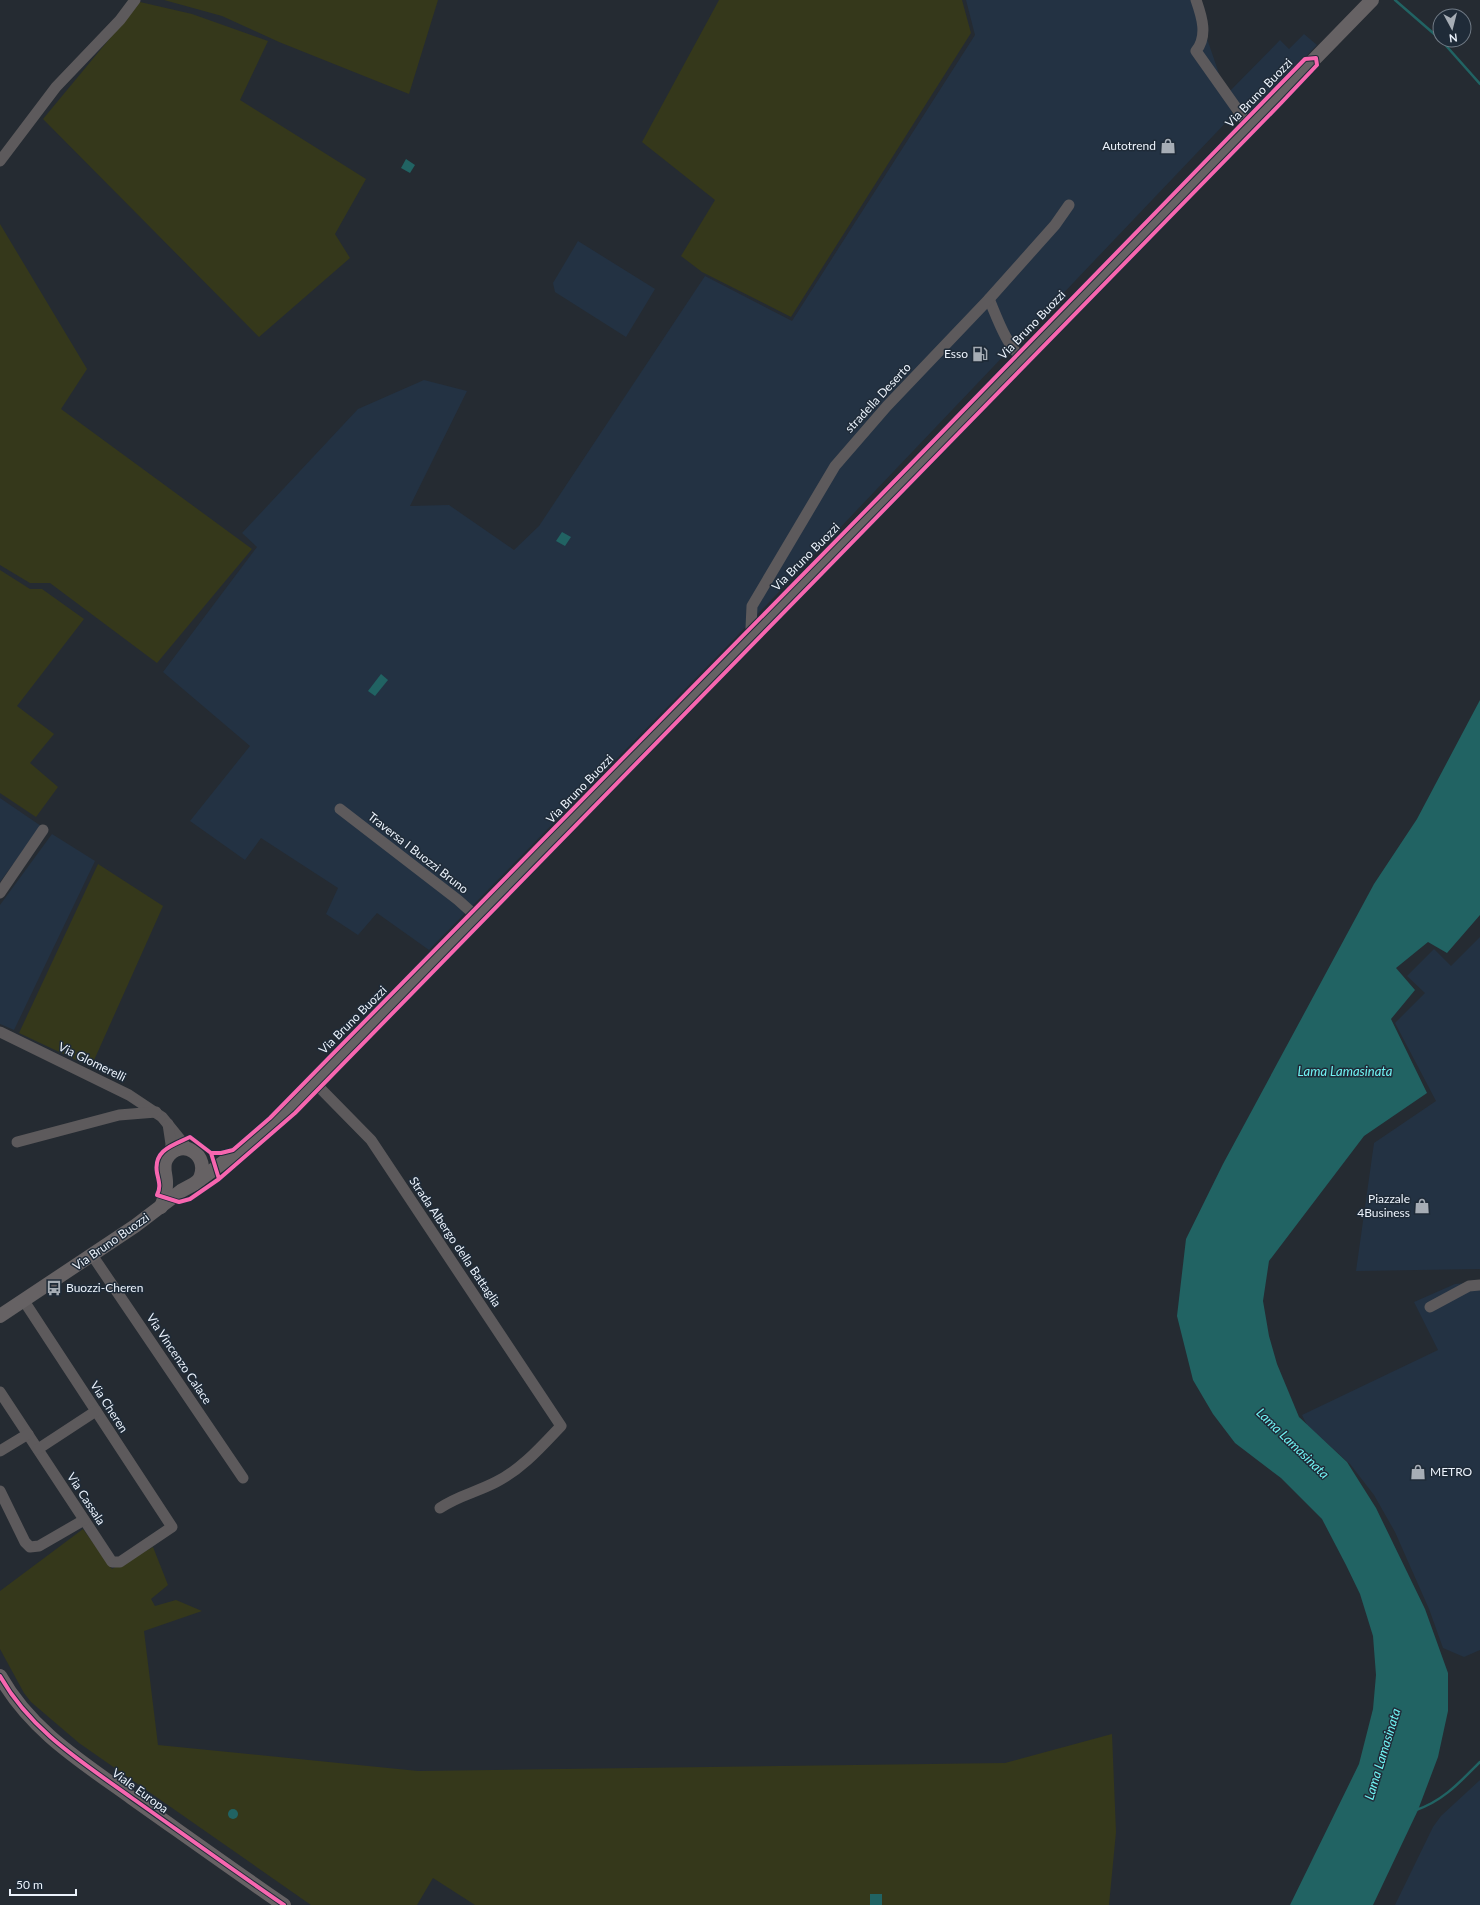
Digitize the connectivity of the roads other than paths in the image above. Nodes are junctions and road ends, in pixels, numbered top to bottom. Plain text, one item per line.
1 (135, 0) edge
2 (1196, 0) edge
3 (1372, 0) edge
4 (1250, 126) junction
5 (0, 161) edge
6 (1069, 205) dead end
7 (989, 299) junction
8 (1023, 358) junction
9 (755, 634) junction
10 (340, 809) dead end
11 (43, 830) dead end
12 (0, 893) edge
13 (478, 918) junction
14 (0, 1032) edge
15 (315, 1083) junction
16 (129, 1095) junction
17 (156, 1112) junction
18 (119, 1115) junction
19 (168, 1124) junction
20 (17, 1142) dead end
21 (194, 1152) junction
22 (170, 1153) junction
23 (232, 1158) junction
24 (166, 1177) junction
25 (194, 1183) junction
26 (161, 1207) junction
27 (92, 1255) junction
28 (1480, 1285) edge
29 (24, 1300) junction
30 (1430, 1307) dead end
31 (0, 1316) edge
32 (0, 1392) edge
33 (96, 1411) junction
34 (28, 1434) junction
35 (38, 1449) junction
36 (0, 1451) edge
37 (243, 1478) dead end
38 (0, 1491) edge
39 (440, 1508) dead end
40 (84, 1520) junction
41 (172, 1527) joint
42 (0, 1676) edge
43 (284, 1905) edge

1 - 5 street
2 - 4 street
3 - 4 main road, Via Bruno Buozzi
4 - 8 main road, Via Bruno Buozzi
6 - 7 street, stradella Deserto
7 - 8 street
7 - 9 street, stradella Deserto
8 - 9 main road, Via Bruno Buozzi
9 - 13 main road, Via Bruno Buozzi
10 - 13 street, Traversa I Buozzi Bruno
11 - 12 street
13 - 15 main road, Via Bruno Buozzi
14 - 16 street, Via Glomerelli
15 - 23 main road, Via Bruno Buozzi
15 - 39 street, Strada Albergo della Battaglia
16 - 17 street, Via Glomerelli
16 - 18 street
17 - 18 street
17 - 19 street, Via Glomerelli
18 - 20 street
19 - 21 street, Via Glomerelli
19 - 22 street
21 - 22 main road
21 - 23 main road
21 - 25 main road
22 - 24 main road
23 - 25 main road, Via Bruno Buozzi
24 - 25 main road
24 - 26 main road
25 - 26 main road, Via Bruno Buozzi
26 - 27 main road, Via Bruno Buozzi
27 - 29 main road, Via Bruno Buozzi
27 - 37 street, Via Vincenzo Calace
28 - 30 street
29 - 31 main road, Via Bruno Buozzi
29 - 33 street, Via Cheren
32 - 34 street, Via Cassala
33 - 35 street
33 - 41 street, Via Cheren
34 - 35 street, Via Cassala
34 - 36 street
35 - 40 street, Via Cassala
38 - 40 street
40 - 41 street, Via Cassala
42 - 43 main road, Viale Europa

